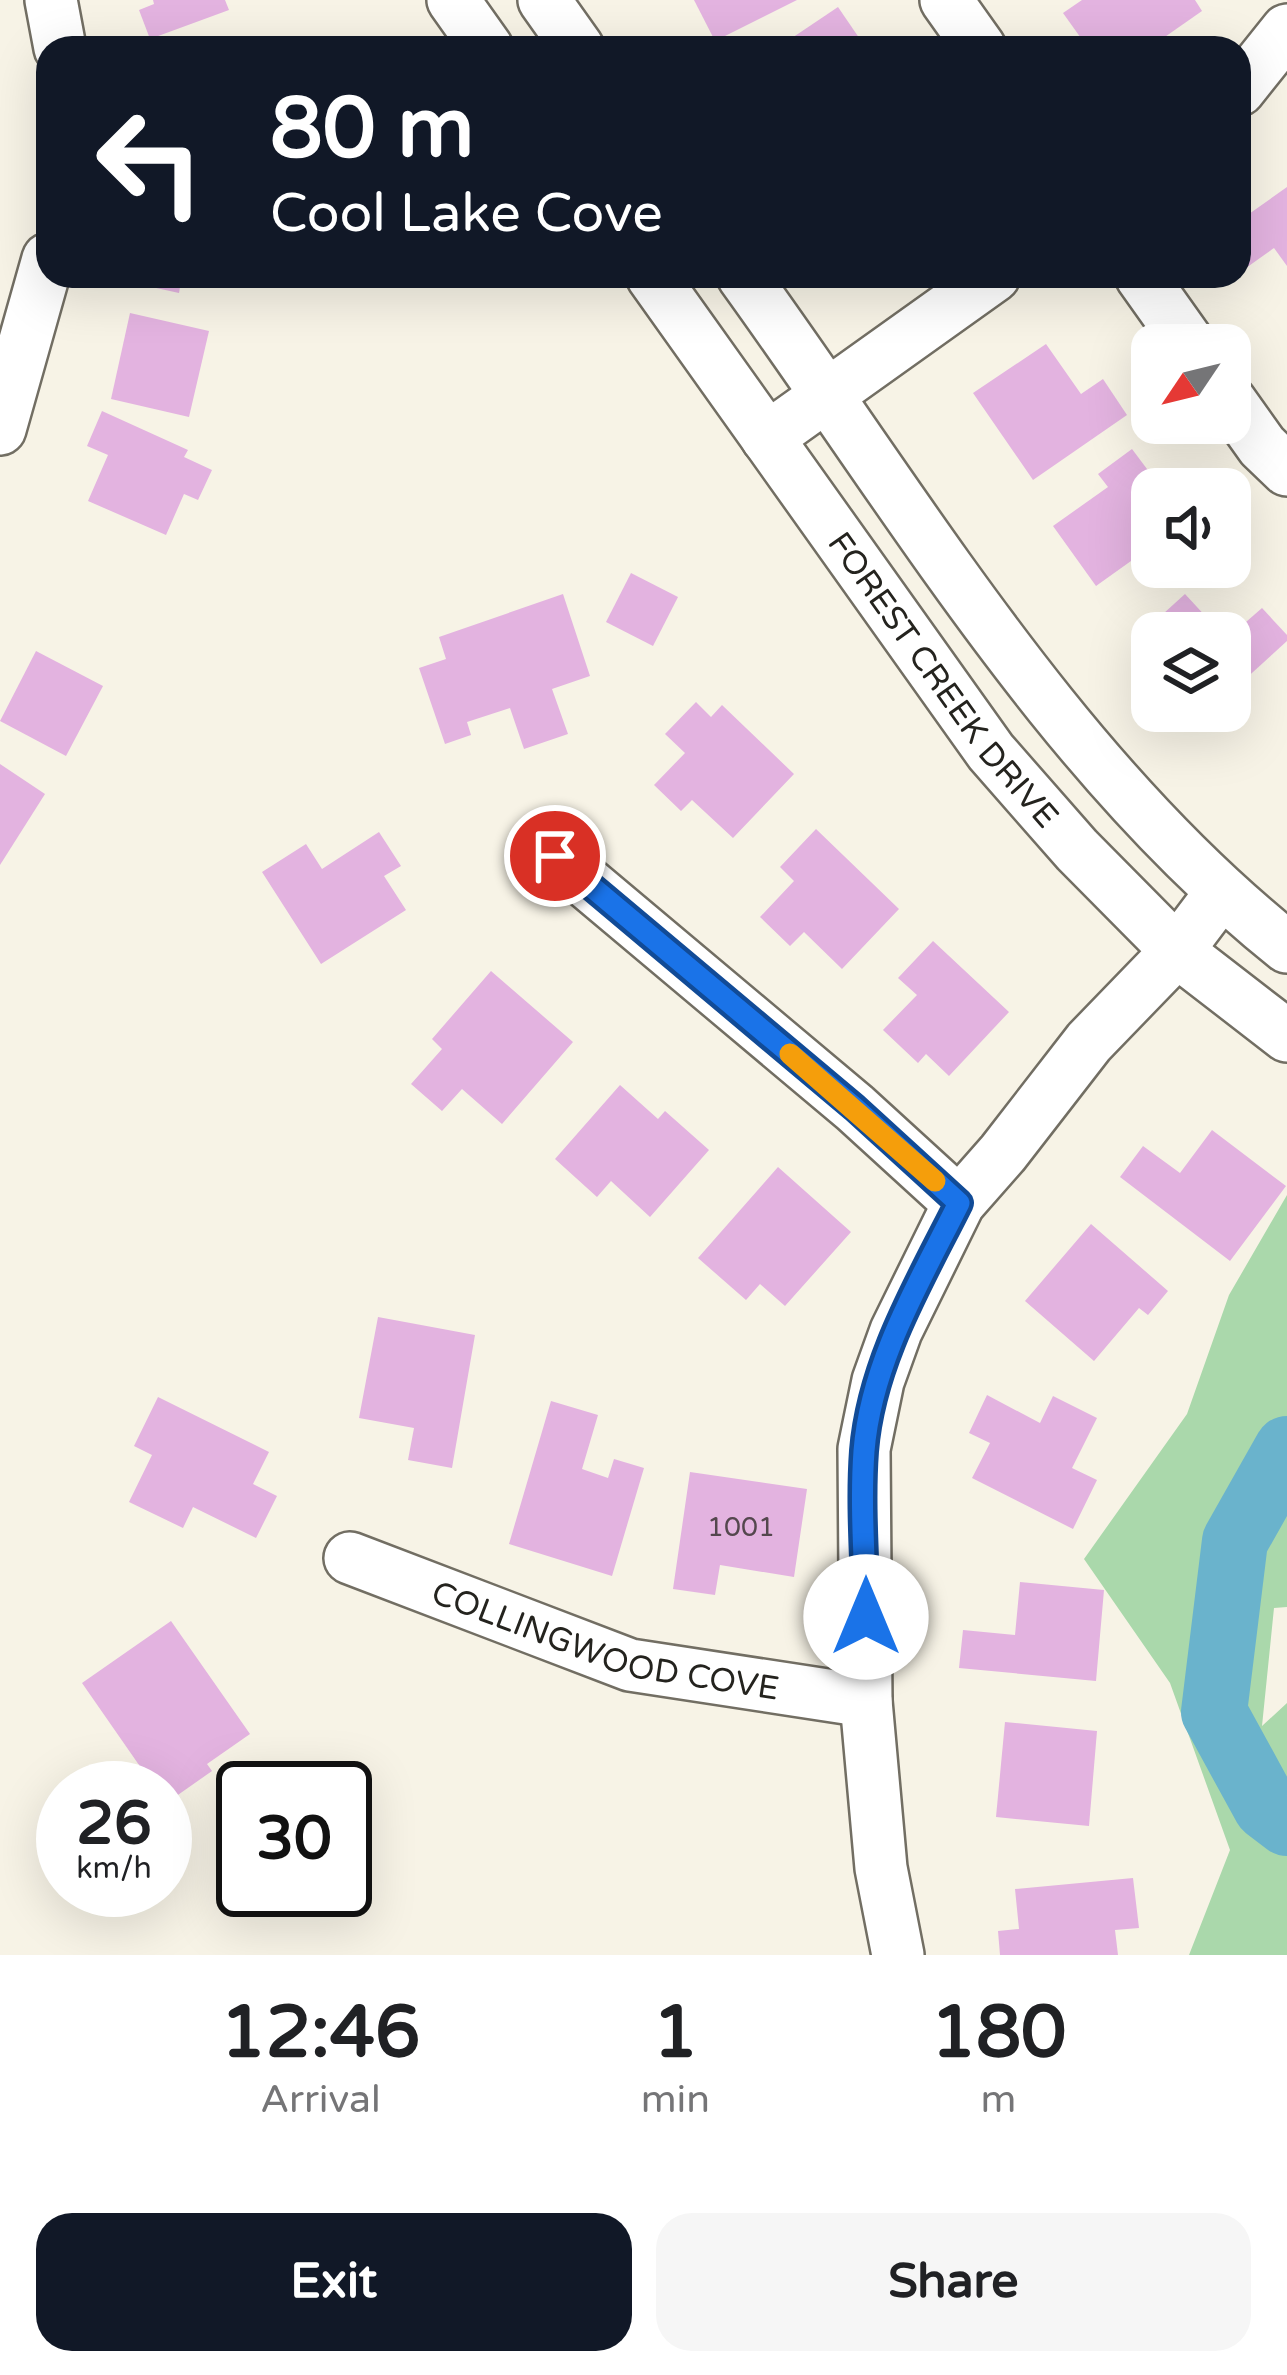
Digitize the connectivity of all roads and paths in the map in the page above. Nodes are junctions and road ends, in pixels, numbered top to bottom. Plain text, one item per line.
1 (51, 0) edge
2 (453, 0) edge
3 (544, 0) edge
4 (946, 0) edge
5 (1287, 30) edge
6 (58, 36) edge
7 (478, 36) edge
8 (570, 36) edge
9 (972, 36) edge
10 (1251, 75) edge
11 (39, 288) edge
12 (661, 288) edge
13 (752, 288) edge
14 (977, 288) edge
15 (1150, 288) edge
16 (1175, 324) edge
17 (829, 395) junction
18 (3, 405) edge
19 (1251, 431) edge
20 (767, 438) junction
21 (1287, 470) edge
22 (555, 856) dead end
23 (1220, 893) junction
24 (1287, 946) edge
25 (1177, 951) junction
26 (1287, 1036) edge
27 (959, 1203) junction
28 (350, 1558) dead end
29 (866, 1701) junction
30 (898, 1955) edge

1 - 6 street
2 - 7 street
3 - 8 street
4 - 9 street
5 - 10 street
11 - 18 street
12 - 20 street, FOREST CREEK DRIVE
13 - 17 street, FOREST CREEK DRIVE
14 - 17 street
15 - 16 street
17 - 20 street
17 - 23 street, FOREST CREEK DRIVE
19 - 21 street
20 - 25 street, FOREST CREEK DRIVE
22 - 27 street
23 - 24 street, FOREST CREEK DRIVE
23 - 25 street
25 - 26 street, FOREST CREEK DRIVE
25 - 27 street
27 - 29 street
28 - 29 street, COLLINGWOOD COVE
29 - 30 street

